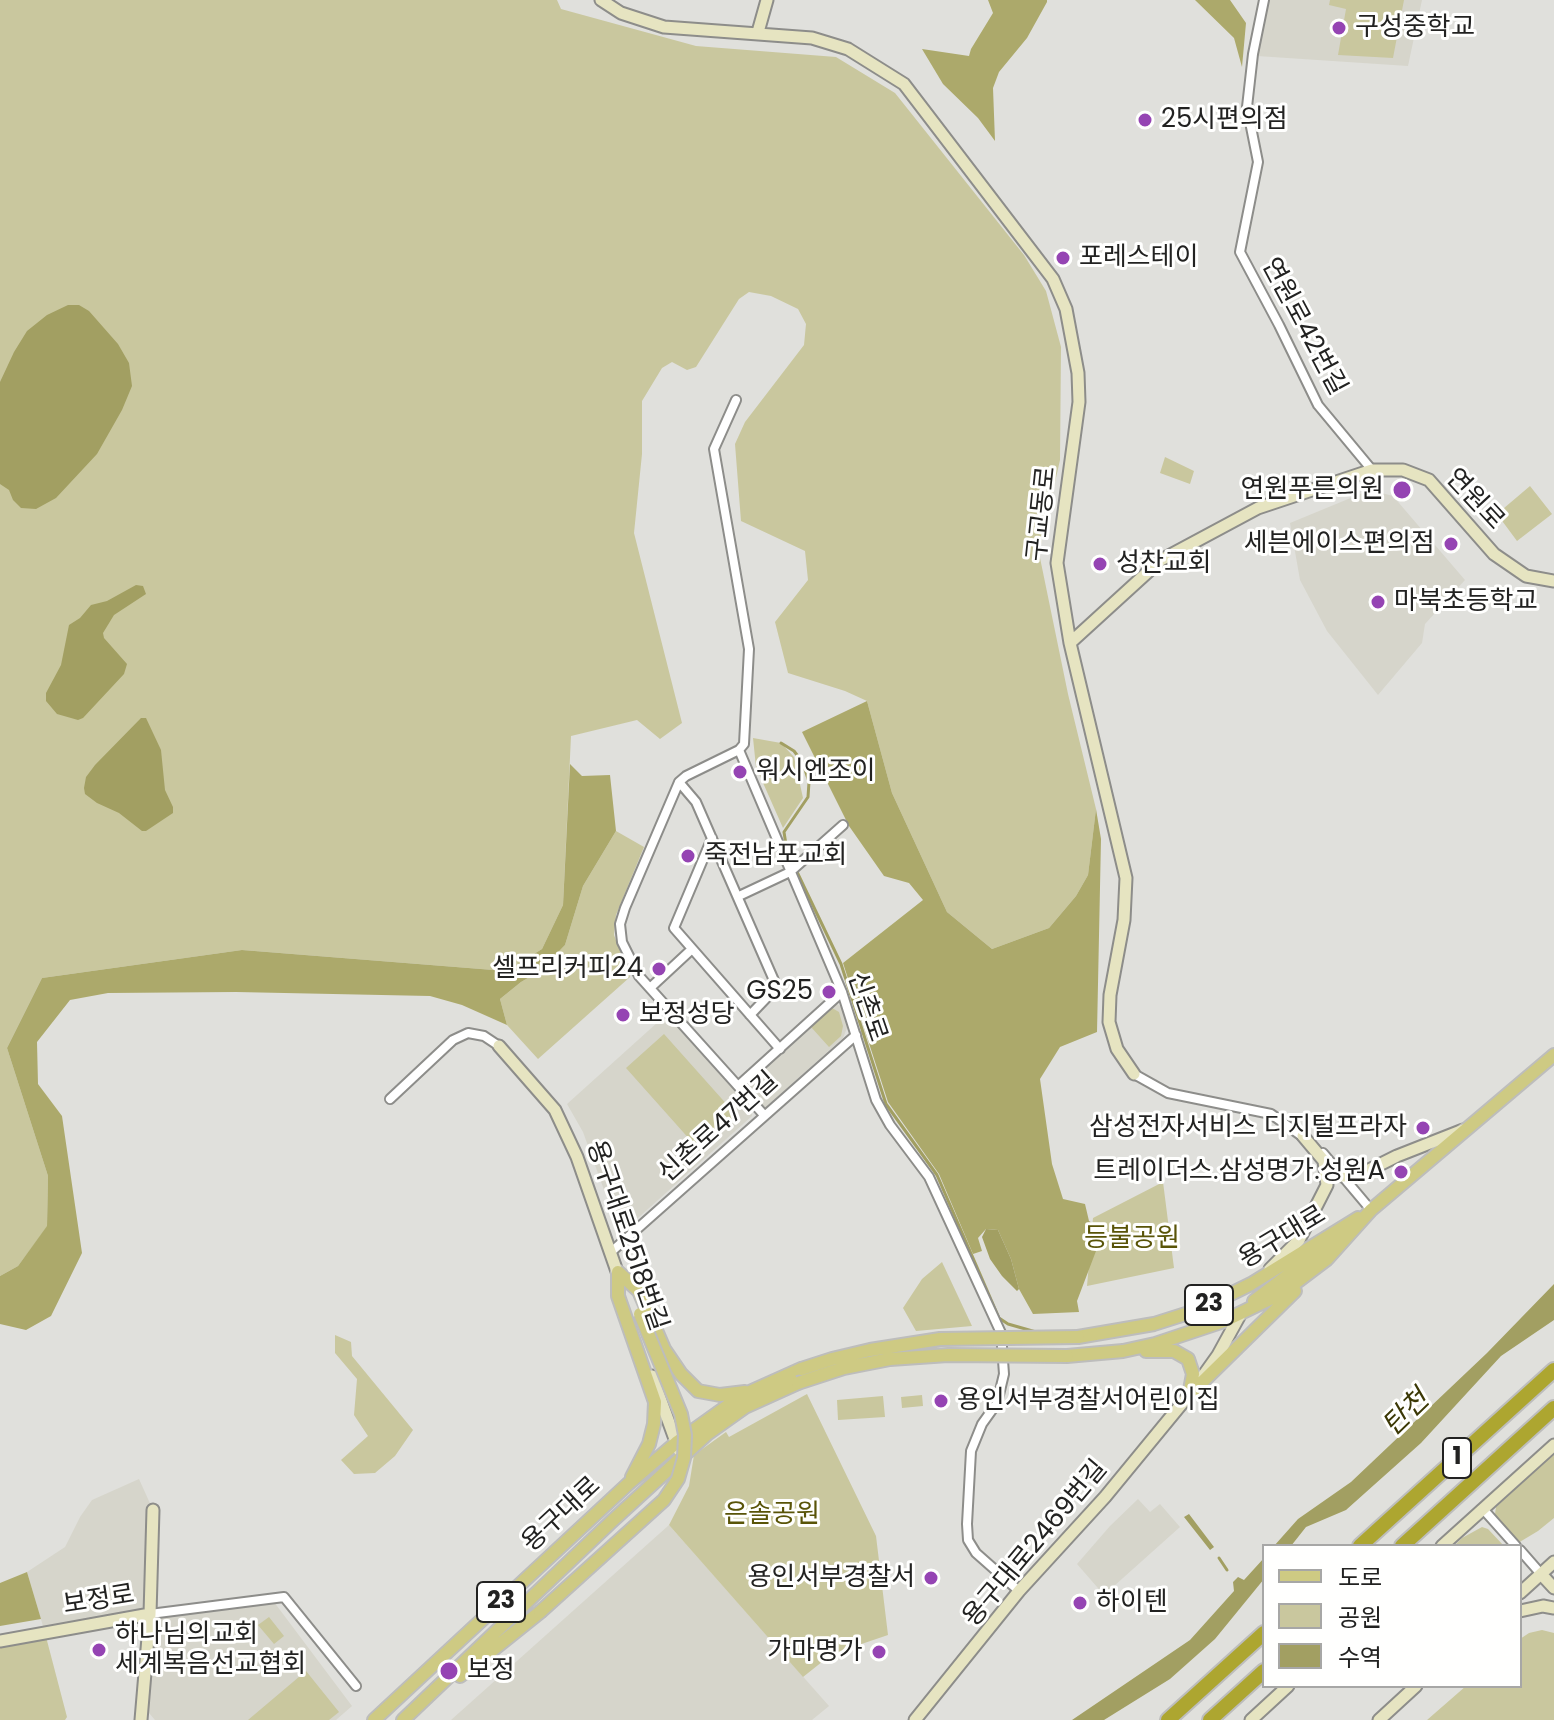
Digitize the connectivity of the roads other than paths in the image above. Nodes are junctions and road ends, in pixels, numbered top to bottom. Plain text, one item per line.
1 (601, 0) edge
2 (767, 0) edge
3 (1264, 0) edge
4 (758, 32) junction
5 (736, 400) dead end
6 (1372, 470) junction
7 (1554, 581) edge
8 (1070, 643) junction
9 (739, 750) junction
10 (679, 782) junction
11 (843, 825) dead end
12 (712, 838) junction
13 (790, 872) junction
14 (739, 896) junction
15 (692, 949) junction
16 (650, 988) junction
17 (842, 992) junction
18 (750, 1015) junction
19 (856, 1035) junction
20 (499, 1046) joint
21 (780, 1049) junction
22 (1554, 1055) edge
23 (1134, 1074) joint
24 (738, 1086) junction
25 (390, 1099) dead end
26 (764, 1115) junction
27 (1467, 1129) junction
28 (1303, 1136) junction
29 (1342, 1176) junction
30 (1371, 1210) junction
31 (1325, 1238) junction
32 (611, 1252) junction
33 (1327, 1259) junction
34 (618, 1272) junction
35 (1262, 1277) junction
36 (1241, 1313) junction
37 (1123, 1351) junction
38 (1554, 1370) edge
39 (760, 1385) junction
40 (748, 1392) junction
41 (1189, 1395) junction
42 (1554, 1408) edge
43 (722, 1423) junction
44 (676, 1443) junction
45 (1554, 1445) edge
46 (682, 1458) junction
47 (646, 1469) junction
48 (628, 1484) junction
49 (1483, 1509) junction
50 (153, 1510) dead end
51 (611, 1522) junction
52 (1362, 1544) edge
53 (1404, 1544) edge
54 (1444, 1544) edge
55 (1514, 1544) edge
56 (1522, 1553) edge
57 (1554, 1562) edge
58 (1541, 1574) junction
59 (1554, 1588) edge
60 (1019, 1591) junction
61 (1522, 1591) edge
62 (1554, 1608) edge
63 (1522, 1611) edge
64 (150, 1614) junction
65 (1262, 1635) edge
66 (0, 1641) edge
67 (1262, 1673) edge
68 (356, 1686) dead end
69 (1286, 1688) edge
70 (1414, 1688) edge
71 (405, 1718) edge
72 (141, 1720) edge
73 (374, 1720) edge
74 (915, 1720) edge
75 (1168, 1720) edge
76 (1210, 1720) edge
77 (1251, 1720) edge
78 (1379, 1720) edge

1 - 4 street, 구교동로
2 - 4 street
3 - 6 street, 연원로42번길
4 - 8 street, 구교동로
5 - 9 street
6 - 7 street, 연원로
6 - 8 street, 연원로
8 - 23 street, 구교동로
9 - 10 street
9 - 13 street, 신촌로
10 - 12 street
10 - 16 street
11 - 13 street
12 - 14 street
12 - 15 street
13 - 14 street
13 - 17 street, 신촌로
14 - 18 street
15 - 16 street
15 - 18 street
16 - 24 street
17 - 19 street, 신촌로
17 - 21 street
18 - 21 street
19 - 26 street, 신촌로47번길
19 - 60 street, 신촌로
20 - 25 street
20 - 32 street, 용구대로2518번길
21 - 24 street
22 - 27 main road, 용구대로 / 23
23 - 28 street, 구교동로
24 - 26 street
26 - 32 street, 신촌로47번길
27 - 29 street
27 - 30 main road, 용구대로 / 23
28 - 29 street, 구교동로
28 - 35 street
29 - 30 street, 구교동로
30 - 31 main road, 용구대로 / 23
30 - 33 main road, 용구대로 / 23
30 - 36 main road
31 - 35 main road, 용구대로 / 23
31 - 36 main road
32 - 34 street, 용구대로2518번길
33 - 36 main road, 용구대로 / 23
33 - 41 main road
34 - 40 main road
34 - 44 street, 용구대로2518번길
34 - 48 main road
34 - 71 main road, bridge
35 - 39 main road, 용구대로 / 23, bridge
36 - 37 main road, 용구대로 / 23
36 - 41 street, 용구대로2469번길
37 - 41 main road
37 - 43 main road, 용구대로 / 23, bridge
38 - 52 highway, 1
39 - 40 main road, 용구대로 / 23
39 - 43 main road
40 - 44 main road, 용구대로 / 23
41 - 60 street, 용구대로2469번길
42 - 53 highway, 1
43 - 46 main road, 용구대로 / 23
44 - 46 street, 용구대로2518번길
44 - 47 main road, 용구대로 / 23
45 - 49 street
46 - 51 main road, 용구대로 / 23
47 - 48 main road, 용구대로 / 23
47 - 51 main road
48 - 73 main road, 용구대로 / 23
49 - 54 street
49 - 55 street
50 - 64 street
51 - 71 main road, 용구대로 / 23
56 - 58 street
57 - 58 street
58 - 59 street
58 - 61 street
60 - 74 street, 용구대로2469번길
62 - 63 street
64 - 66 street, 보정로
64 - 68 street
64 - 72 street, 보정로
65 - 75 highway
67 - 76 highway
69 - 77 street
70 - 78 street

